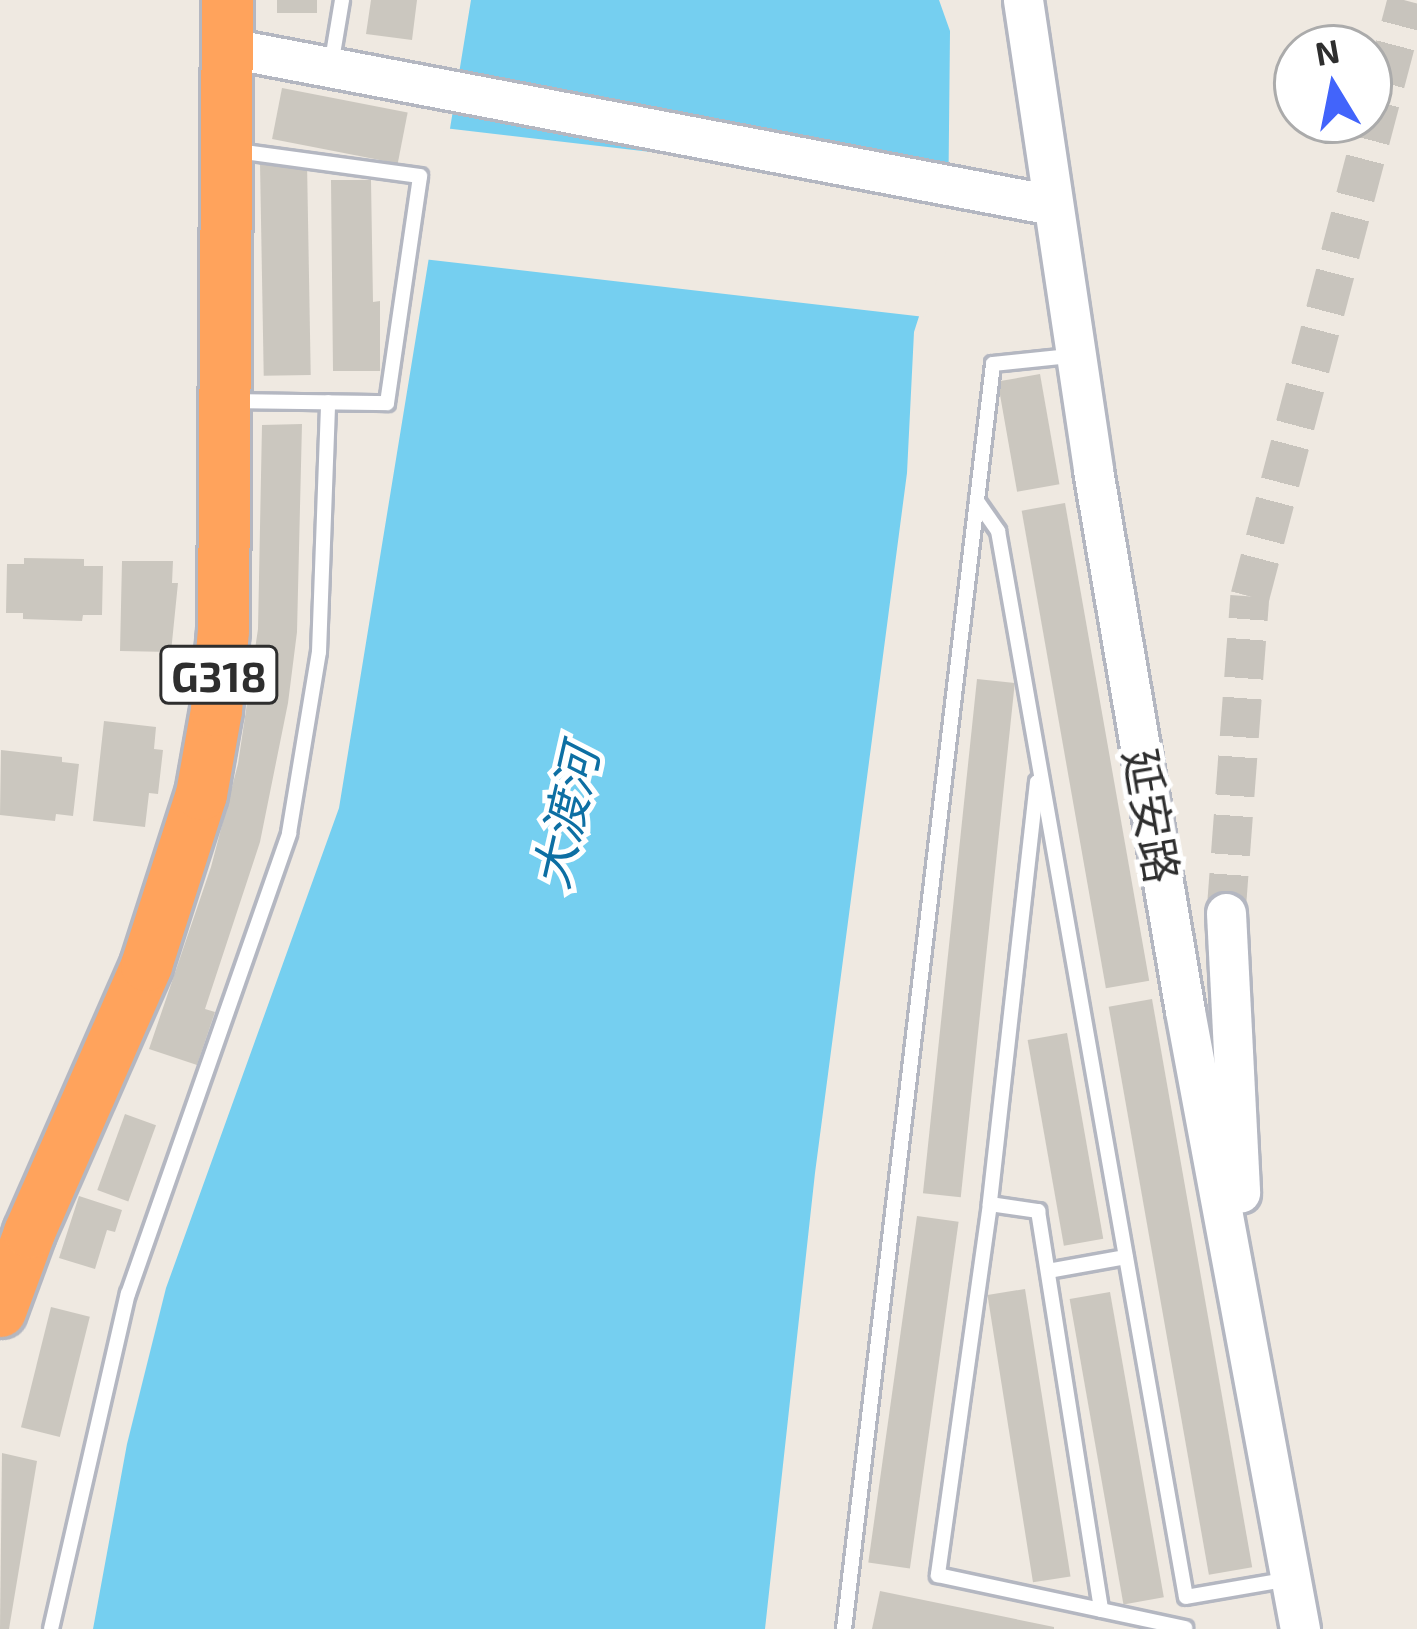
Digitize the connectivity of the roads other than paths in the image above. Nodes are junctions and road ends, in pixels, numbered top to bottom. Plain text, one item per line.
1 (342, 0) edge
2 (1023, 0) edge
3 (225, 24) edge
4 (330, 69) junction
5 (224, 149) junction
6 (1052, 205) junction
7 (1075, 356) junction
8 (224, 401) junction
9 (328, 402) junction
10 (977, 501) junction
11 (1039, 765) junction
12 (1226, 913) tunnel mouth
13 (990, 1204) junction
14 (1126, 1257) junction
15 (1048, 1271) junction
16 (0, 1311) edge
17 (1248, 1348) junction
18 (1291, 1579) junction
19 (1186, 1597) junction
20 (1100, 1610) junction
21 (51, 1629) edge
22 (844, 1629) edge
23 (1185, 1629) edge
24 (1300, 1629) edge

1 - 4 lane
2 - 6 main road, 延安路
3 - 4 main road
3 - 5 highway, G318
4 - 6 main road
5 - 8 highway, G318
5 - 9 lane
6 - 7 main road, 延安路
7 - 10 lane
7 - 17 main road, 延安路
8 - 9 lane
8 - 16 highway, G318
9 - 21 lane
10 - 11 lane
10 - 22 lane
11 - 13 lane
11 - 14 lane
12 - 17 main road
13 - 15 lane
13 - 20 lane
14 - 15 lane
14 - 19 lane
15 - 20 lane
17 - 18 main road, 延安路
18 - 19 lane
18 - 24 main road, 延安路
19 - 23 lane
20 - 23 lane

